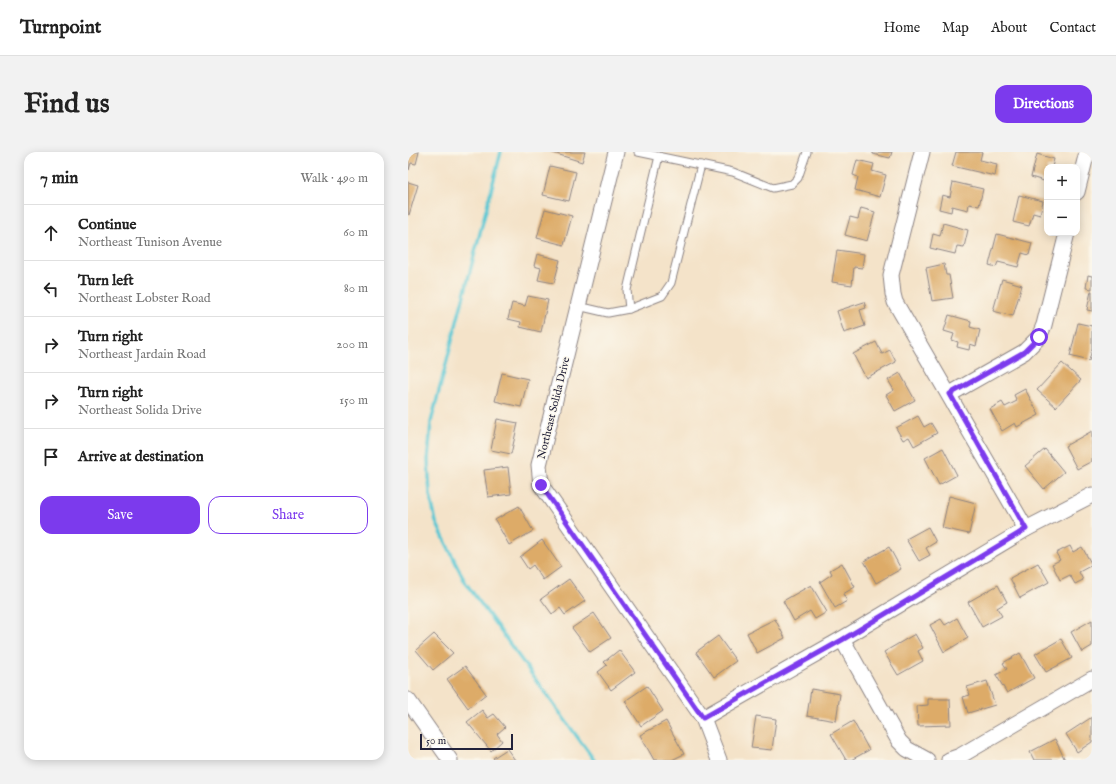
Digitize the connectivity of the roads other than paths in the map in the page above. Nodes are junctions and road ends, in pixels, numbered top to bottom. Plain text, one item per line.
1 (616, 152) edge
2 (638, 152) edge
3 (807, 152) edge
4 (922, 152) edge
5 (1087, 152) edge
6 (660, 156) junction
7 (701, 165) junction
8 (1080, 180) edge
9 (1066, 236) edge
10 (578, 306) junction
11 (629, 309) junction
12 (950, 394) junction
13 (1092, 495) edge
14 (1026, 529) junction
15 (842, 640) junction
16 (1092, 679) edge
17 (408, 700) edge
18 (703, 718) junction
19 (450, 760) edge
20 (719, 760) edge
21 (927, 760) edge
22 (949, 760) edge

1 - 10 street, Northeast Solida Drive
2 - 6 lane
3 - 7 lane
4 - 12 street
5 - 8 street
6 - 7 lane
6 - 11 lane
7 - 11 lane
9 - 12 street
10 - 11 lane
10 - 18 street, Northeast Solida Drive
12 - 14 street
13 - 14 street
14 - 15 street
15 - 18 street
15 - 21 street
16 - 22 street
17 - 19 street
18 - 20 street, Northeast Solida Drive

